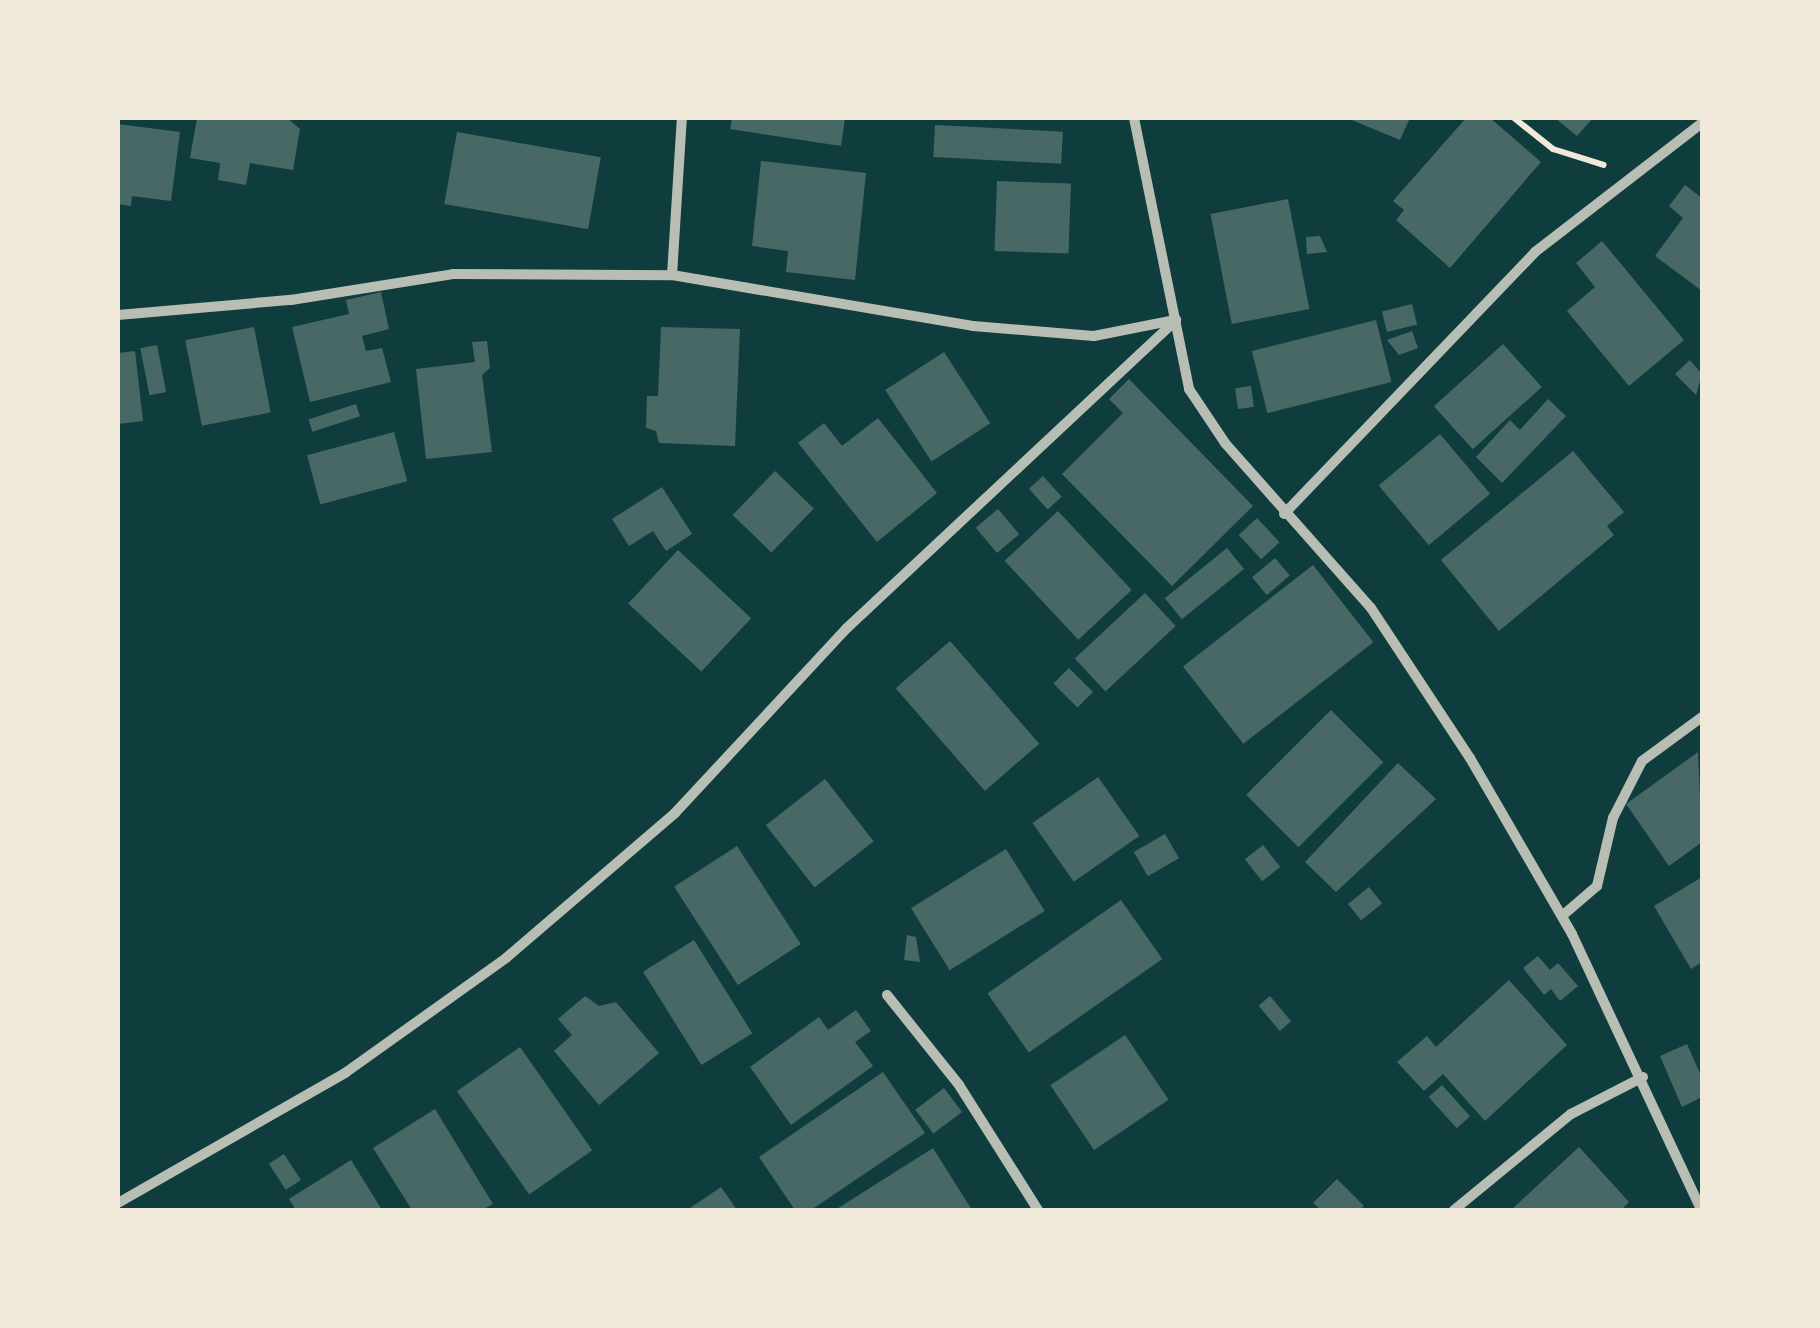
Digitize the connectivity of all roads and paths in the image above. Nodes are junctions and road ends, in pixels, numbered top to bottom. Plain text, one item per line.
1 (682, 118) edge
2 (1134, 118) edge
3 (1514, 118) edge
4 (1702, 124) edge
5 (1634, 172) junction
6 (672, 275) junction
7 (118, 316) edge
8 (1176, 320) junction
9 (1284, 514) junction
10 (1702, 718) edge
11 (1562, 916) junction
12 (887, 995) dead end
13 (1643, 1077) junction
14 (118, 1203) edge
15 (1038, 1210) edge
16 (1454, 1210) edge
17 (1701, 1210) edge

1 - 6 street
2 - 8 street
3 - 5 path
4 - 5 street
5 - 9 street
6 - 7 street
6 - 8 street
8 - 9 street
8 - 14 street
9 - 11 street
10 - 11 street
11 - 13 street
12 - 15 street
13 - 16 street
13 - 17 street

